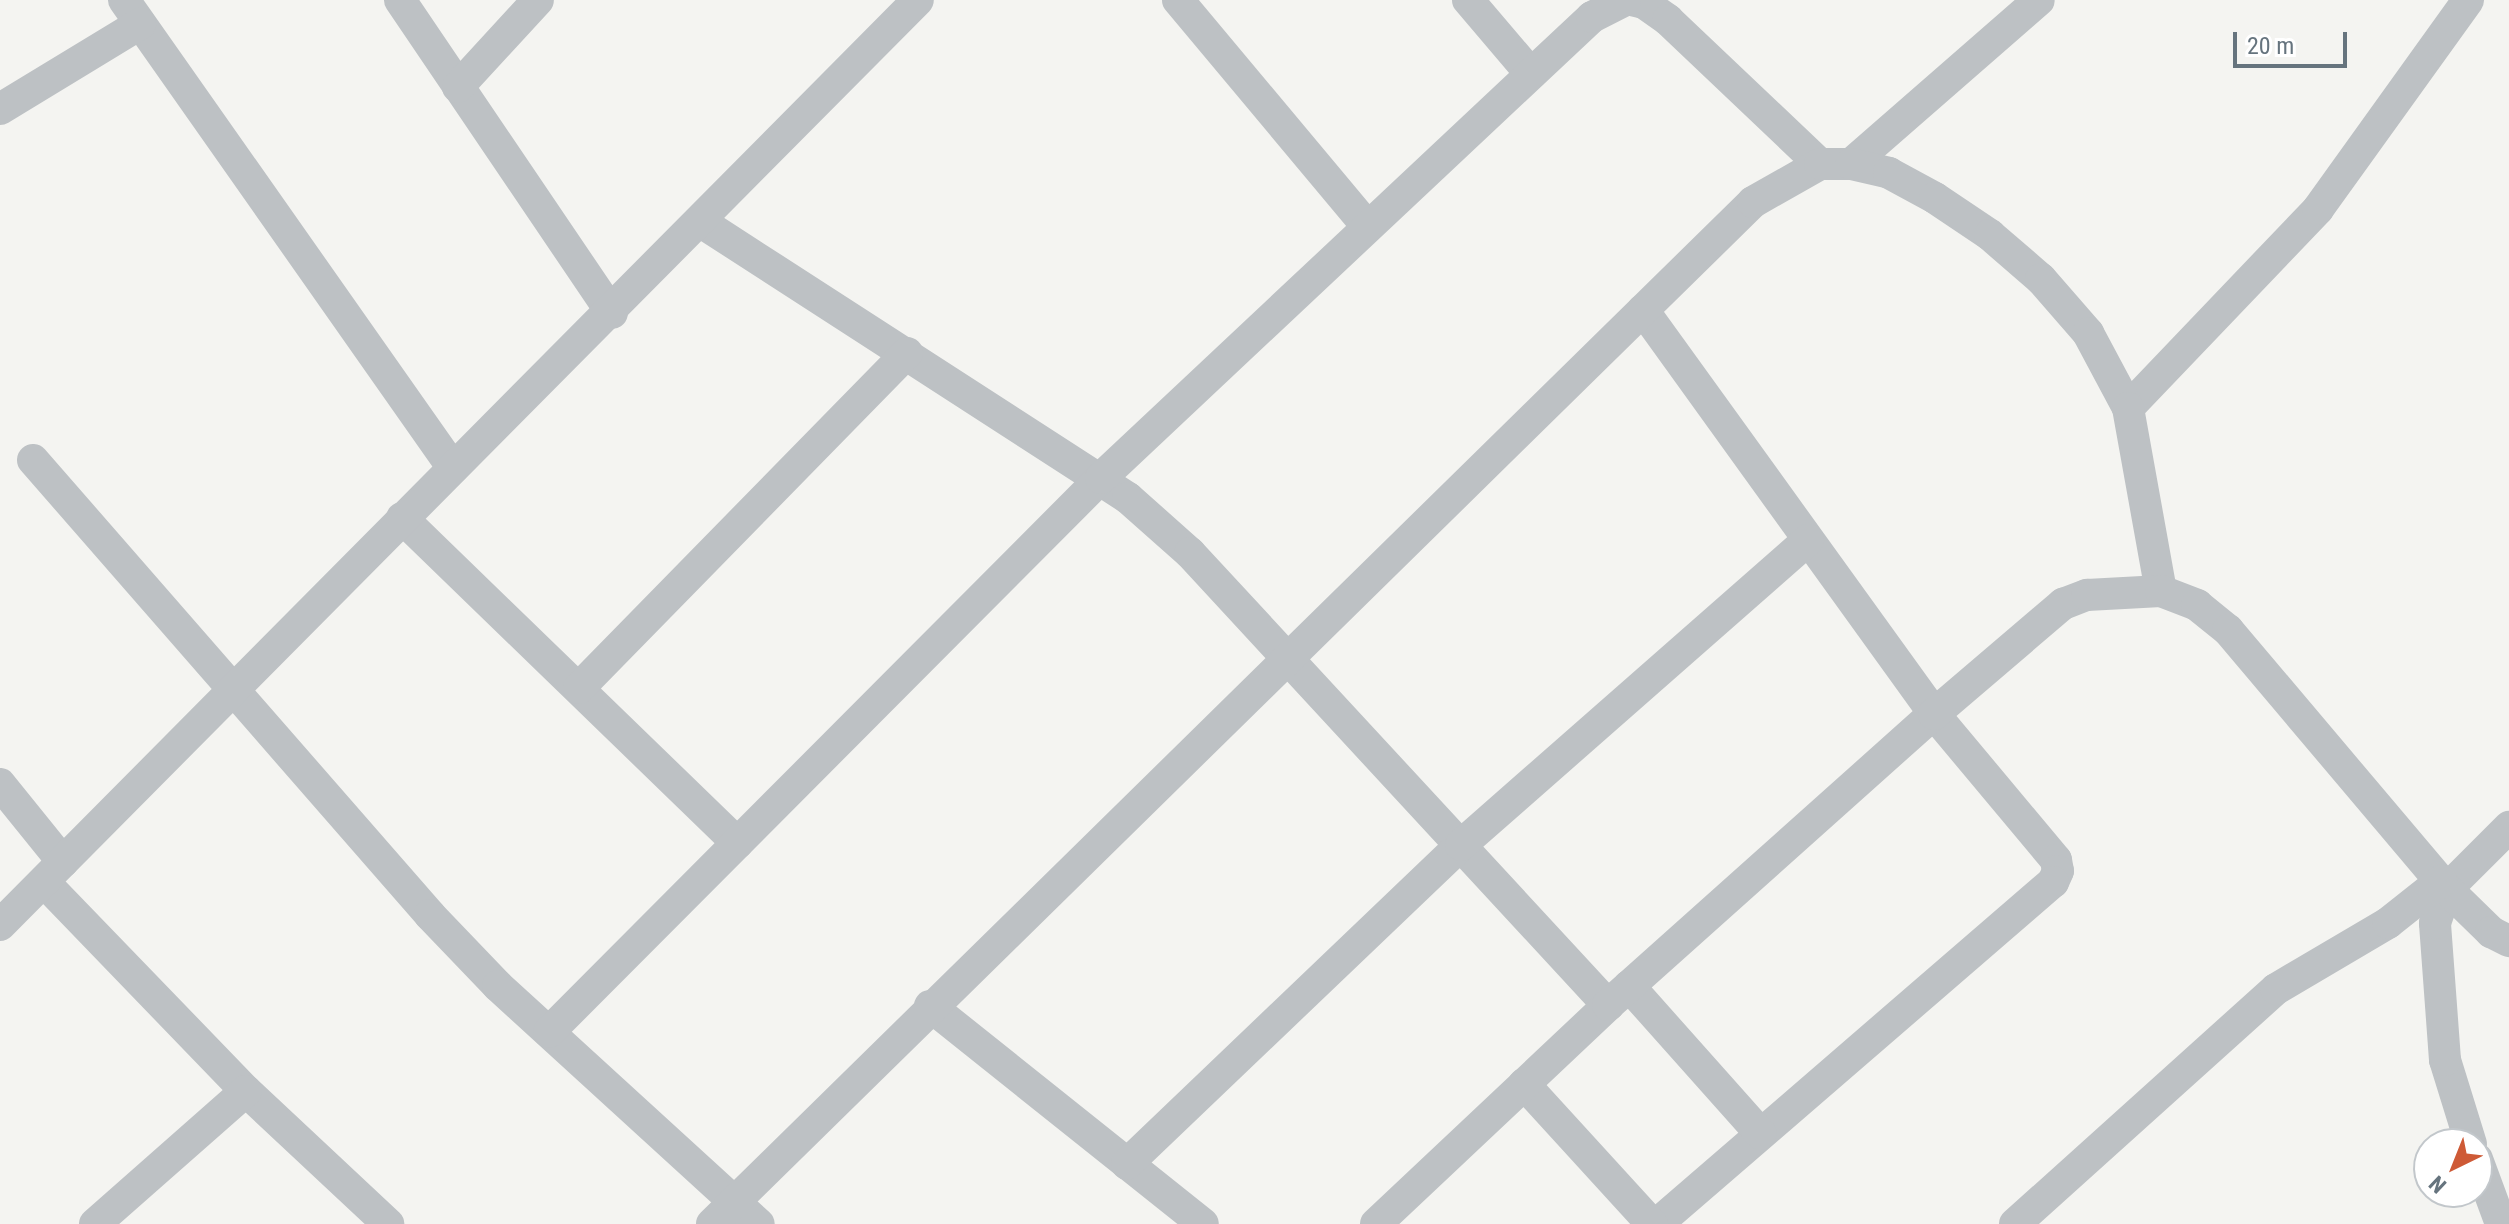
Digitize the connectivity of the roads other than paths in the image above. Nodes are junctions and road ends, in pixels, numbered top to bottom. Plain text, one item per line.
1 (400, 0) edge
2 (538, 0) edge
3 (918, 0) edge
4 (1178, 0) edge
5 (1468, 0) edge
6 (1628, 0) edge
7 (2039, 0) edge
8 (2468, 0) edge
9 (132, 12) edge
10 (510, 14) edge
11 (1531, 74) junction
12 (458, 87) junction
13 (0, 109) edge
14 (1835, 164) junction
15 (701, 222) junction
16 (1367, 226) junction
17 (1643, 310) junction
18 (612, 313) junction
19 (907, 353) junction
20 (2128, 408) junction
21 (33, 460) dead end
22 (453, 468) junction
23 (1101, 478) junction
24 (402, 518) junction
25 (1808, 540) junction
26 (2161, 591) junction
27 (1286, 655) junction
28 (579, 688) junction
29 (232, 691) junction
30 (1934, 714) junction
31 (0, 784) edge
32 (2509, 827) edge
33 (737, 843) junction
34 (1461, 845) junction
35 (53, 872) junction
36 (2444, 885) junction
37 (0, 925) edge
38 (2509, 941) edge
39 (1618, 995) junction
40 (930, 1006) junction
41 (549, 1032) junction
42 (1524, 1084) junction
43 (246, 1091) junction
44 (2466, 1128) edge
45 (1761, 1134) junction
46 (1127, 1164) junction
47 (721, 1214) edge
48 (95, 1224) edge
49 (388, 1224) edge
50 (759, 1224) edge
51 (1203, 1224) edge
52 (1376, 1224) edge
53 (1654, 1224) edge
54 (2015, 1224) edge

1 - 12 street
2 - 10 street
3 - 15 street
4 - 16 street
5 - 11 street
6 - 11 street
6 - 14 street
7 - 14 street
8 - 20 street
9 - 13 street
9 - 22 street
10 - 12 street
11 - 16 street
12 - 18 street
14 - 17 street
14 - 20 street
15 - 18 street
15 - 19 street
16 - 23 street
17 - 25 street
17 - 27 street
18 - 22 street
19 - 23 street
19 - 28 street
20 - 26 street
21 - 29 street
22 - 24 street
23 - 27 street
23 - 33 street
24 - 28 street
24 - 29 street
25 - 30 street
25 - 34 street
26 - 30 street
26 - 36 street
27 - 34 street
27 - 40 street
28 - 33 street
29 - 35 street
29 - 41 street
30 - 39 street
30 - 45 street
31 - 35 street
32 - 36 street
33 - 41 street
34 - 39 street
34 - 46 street
35 - 37 street
35 - 43 street
36 - 38 street
36 - 44 street
36 - 54 street
39 - 42 street
39 - 45 street
40 - 46 street
40 - 47 street
41 - 47 street
42 - 52 street
42 - 53 street
43 - 48 street
43 - 49 street
45 - 53 street
46 - 51 street
47 - 50 street

